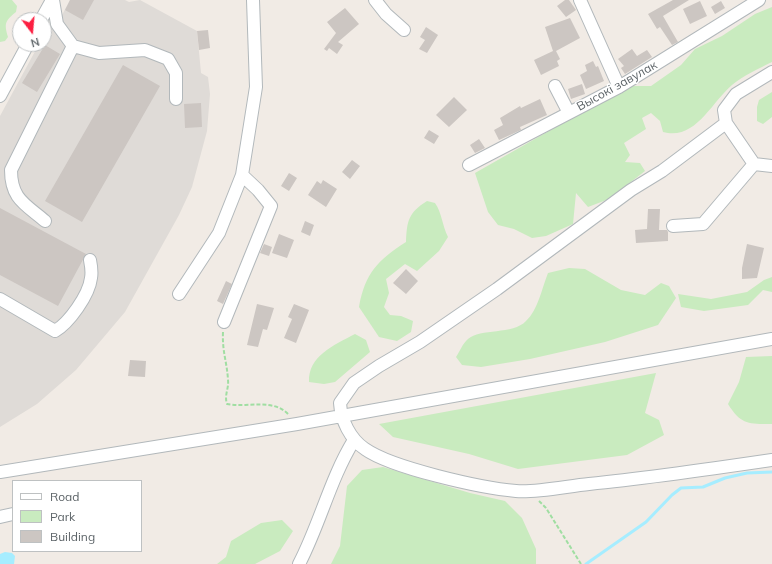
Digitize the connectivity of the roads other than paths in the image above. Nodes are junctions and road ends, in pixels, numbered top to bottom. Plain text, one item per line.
1 (52, 0) edge
2 (253, 0) edge
3 (375, 0) edge
4 (580, 0) edge
5 (759, 0) edge
6 (45, 12) edge
7 (404, 30) dead end
8 (73, 46) junction
9 (24, 52) edge
10 (772, 72) edge
11 (555, 86) dead end
12 (619, 87) junction
13 (0, 96) edge
14 (176, 99) dead end
15 (568, 113) junction
16 (726, 122) junction
17 (754, 164) junction
18 (469, 165) dead end
19 (772, 166) edge
20 (242, 175) junction
21 (45, 221) dead end
22 (672, 226) dead end
23 (90, 260) dead end
24 (179, 294) dead end
25 (0, 299) edge
26 (224, 322) road end
27 (772, 339) edge
28 (341, 415) junction
29 (354, 440) junction
30 (772, 460) edge
31 (0, 472) edge
32 (12, 514) edge
33 (0, 517) edge
34 (299, 564) edge

1 - 6 street
1 - 8 street
2 - 20 street
3 - 7 street
4 - 12 street
5 - 12 street, Высокі завулак
8 - 14 street
8 - 21 street
9 - 13 street
10 - 16 street
11 - 15 street
12 - 15 street, Высокі завулак
15 - 18 street, Высокі завулак
16 - 17 street
16 - 28 street
17 - 19 street
17 - 22 street
20 - 24 street
20 - 26 street
23 - 25 street
27 - 28 street
28 - 29 street
28 - 31 street
29 - 30 street
29 - 34 street
32 - 33 street

